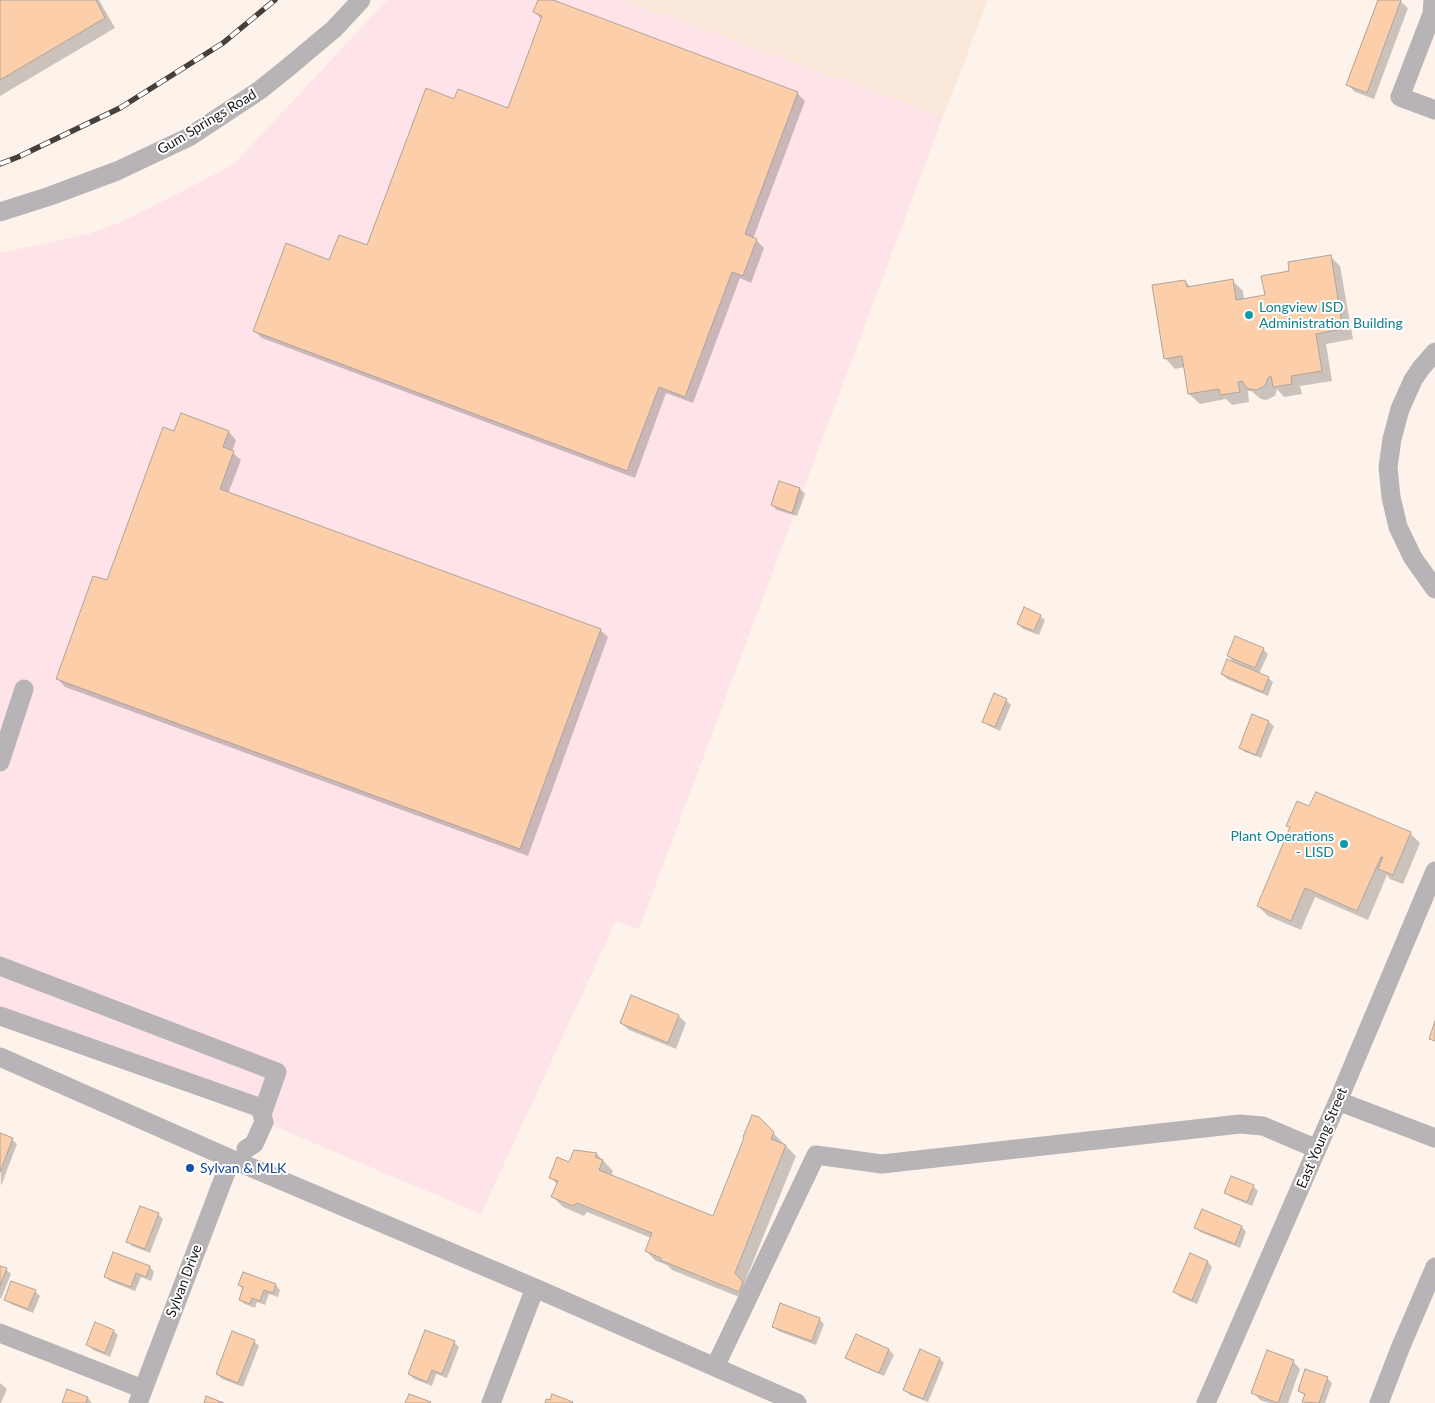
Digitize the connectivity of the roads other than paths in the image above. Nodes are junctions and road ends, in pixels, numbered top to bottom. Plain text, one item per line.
1 (361, 0) edge
2 (1433, 0) edge
3 (1435, 110) edge
4 (0, 212) edge
5 (1435, 352) edge
6 (1435, 588) edge
7 (24, 690) dead end
8 (0, 762) edge
9 (1435, 871) edge
10 (0, 966) edge
11 (0, 1016) edge
12 (0, 1056) edge
13 (1338, 1101) junction
14 (263, 1112) junction
15 (1435, 1138) edge
16 (1317, 1149) junction
17 (239, 1157) junction
18 (1435, 1267) edge
19 (535, 1288) junction
20 (0, 1333) edge
21 (714, 1367) junction
22 (141, 1396) edge
23 (491, 1403) edge
24 (797, 1403) edge
25 (1206, 1403) edge
26 (1379, 1403) edge

1 - 4 street, Gum Springs Road
2 - 3 street
5 - 6 street
7 - 8 street
9 - 13 street, East Young Street
10 - 14 street, Sylvan Drive
11 - 14 street
12 - 17 street
13 - 15 street
13 - 16 street, East Young Street
14 - 17 street, Sylvan Drive
16 - 21 street
16 - 25 street, East Young Street
17 - 19 street
17 - 22 street, Sylvan Drive
18 - 26 street
19 - 21 street
19 - 23 street
20 - 22 street
21 - 24 street

